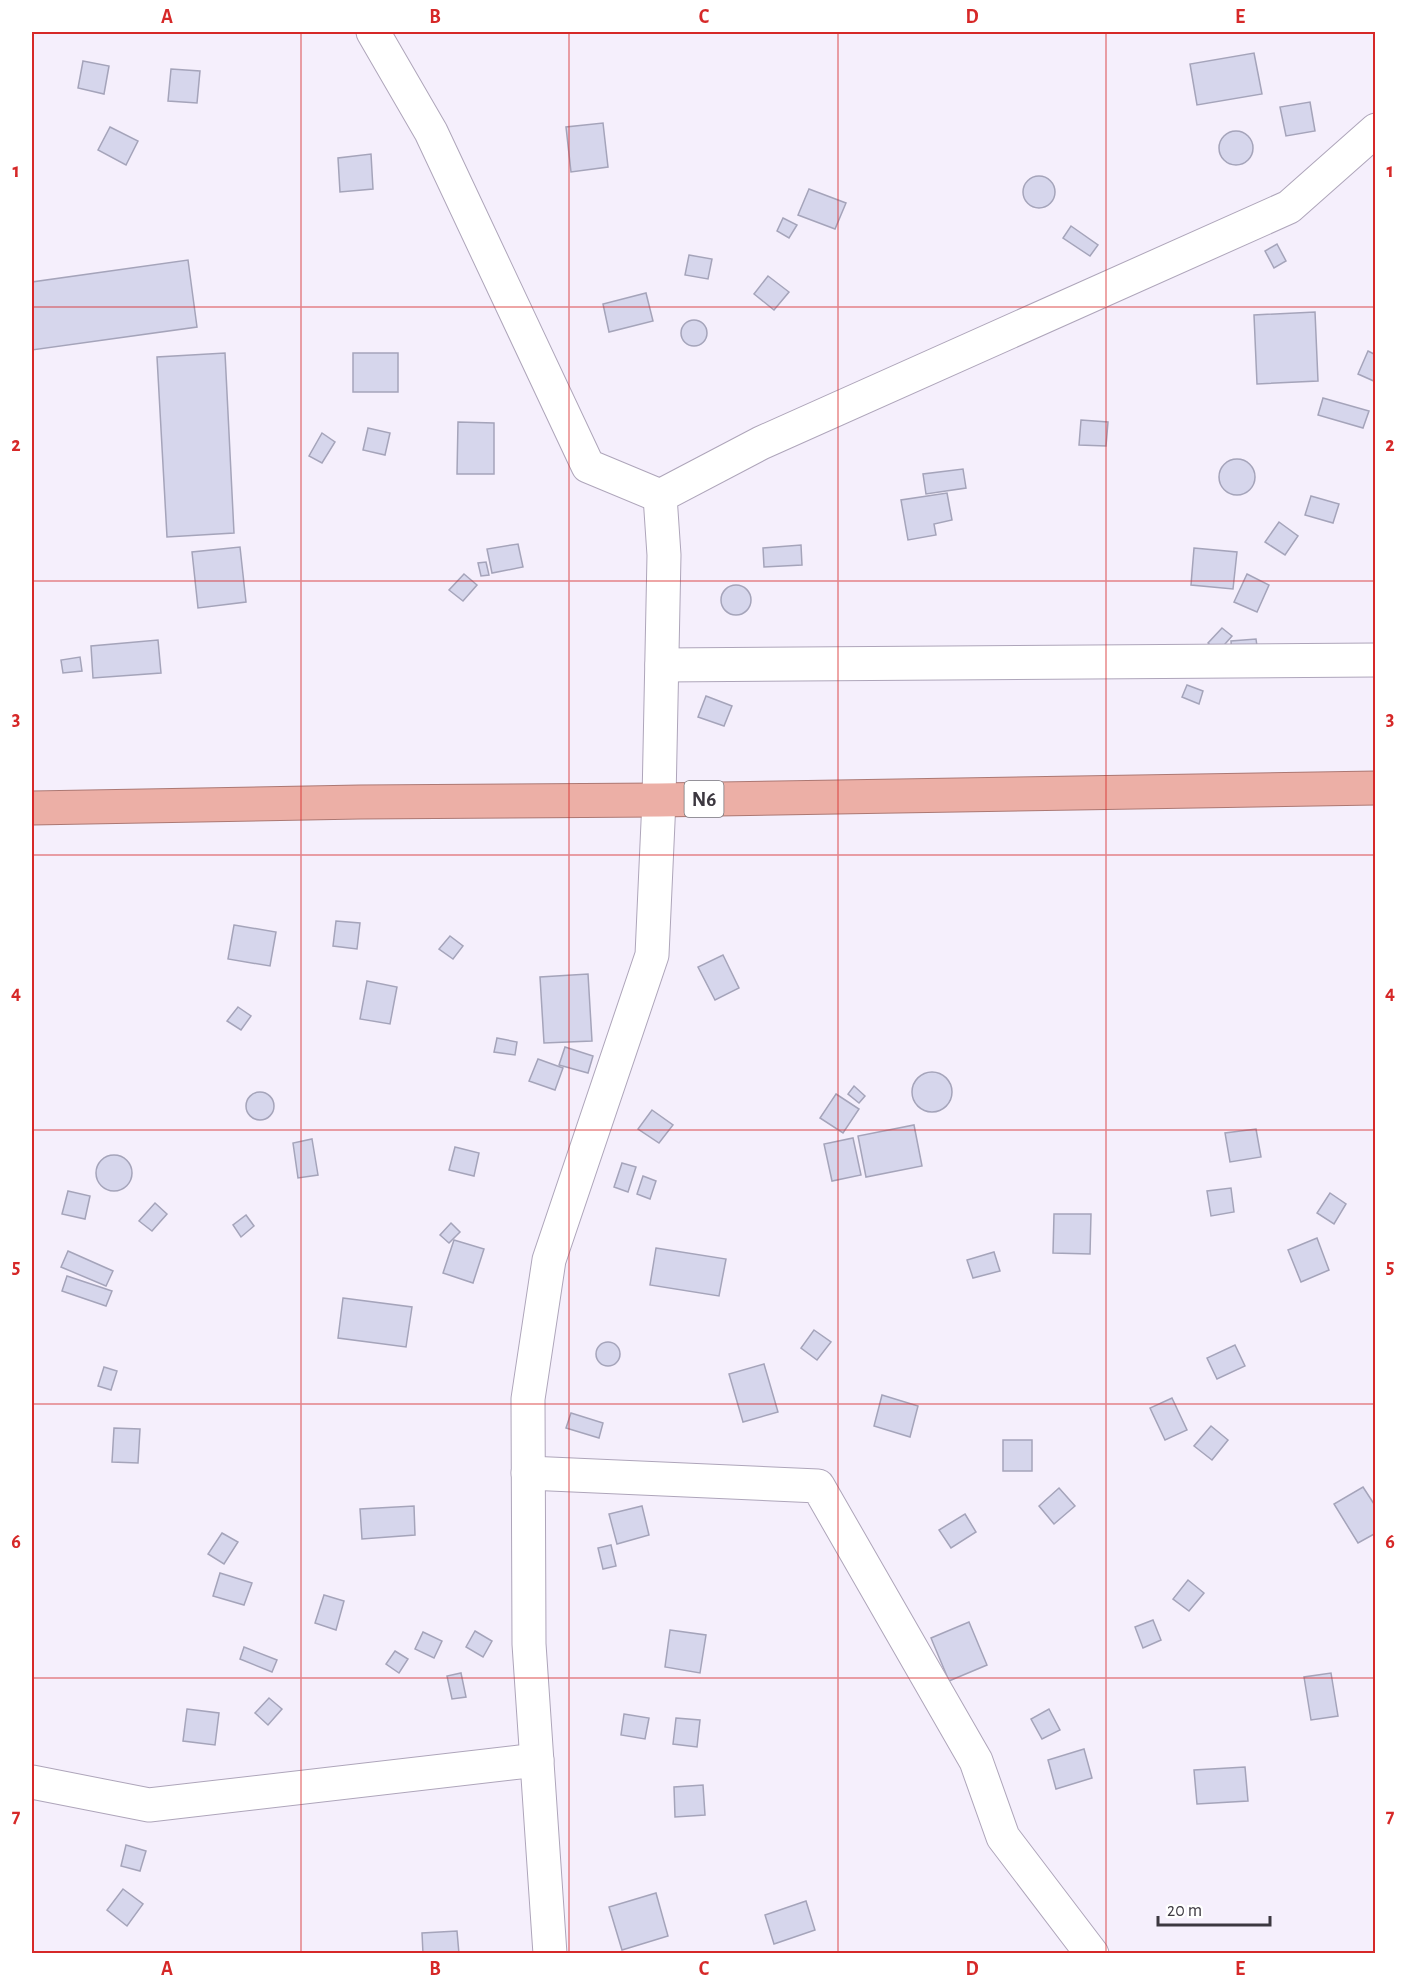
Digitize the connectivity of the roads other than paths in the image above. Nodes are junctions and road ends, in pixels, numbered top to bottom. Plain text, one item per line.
1 (373, 32) edge
2 (1376, 130) edge
3 (660, 496) junction
4 (1376, 660) edge
5 (662, 665) junction
6 (1376, 788) edge
7 (659, 800) junction
8 (32, 808) edge
9 (528, 1473) junction
10 (537, 1760) junction
11 (32, 1782) edge
12 (550, 1953) edge
13 (1092, 1953) edge

1 - 3 street
2 - 3 street
3 - 5 street
4 - 5 street
5 - 7 street
6 - 7 highway, N6
7 - 8 highway, N6
7 - 9 street
9 - 10 street
9 - 13 street
10 - 11 street
10 - 12 street

